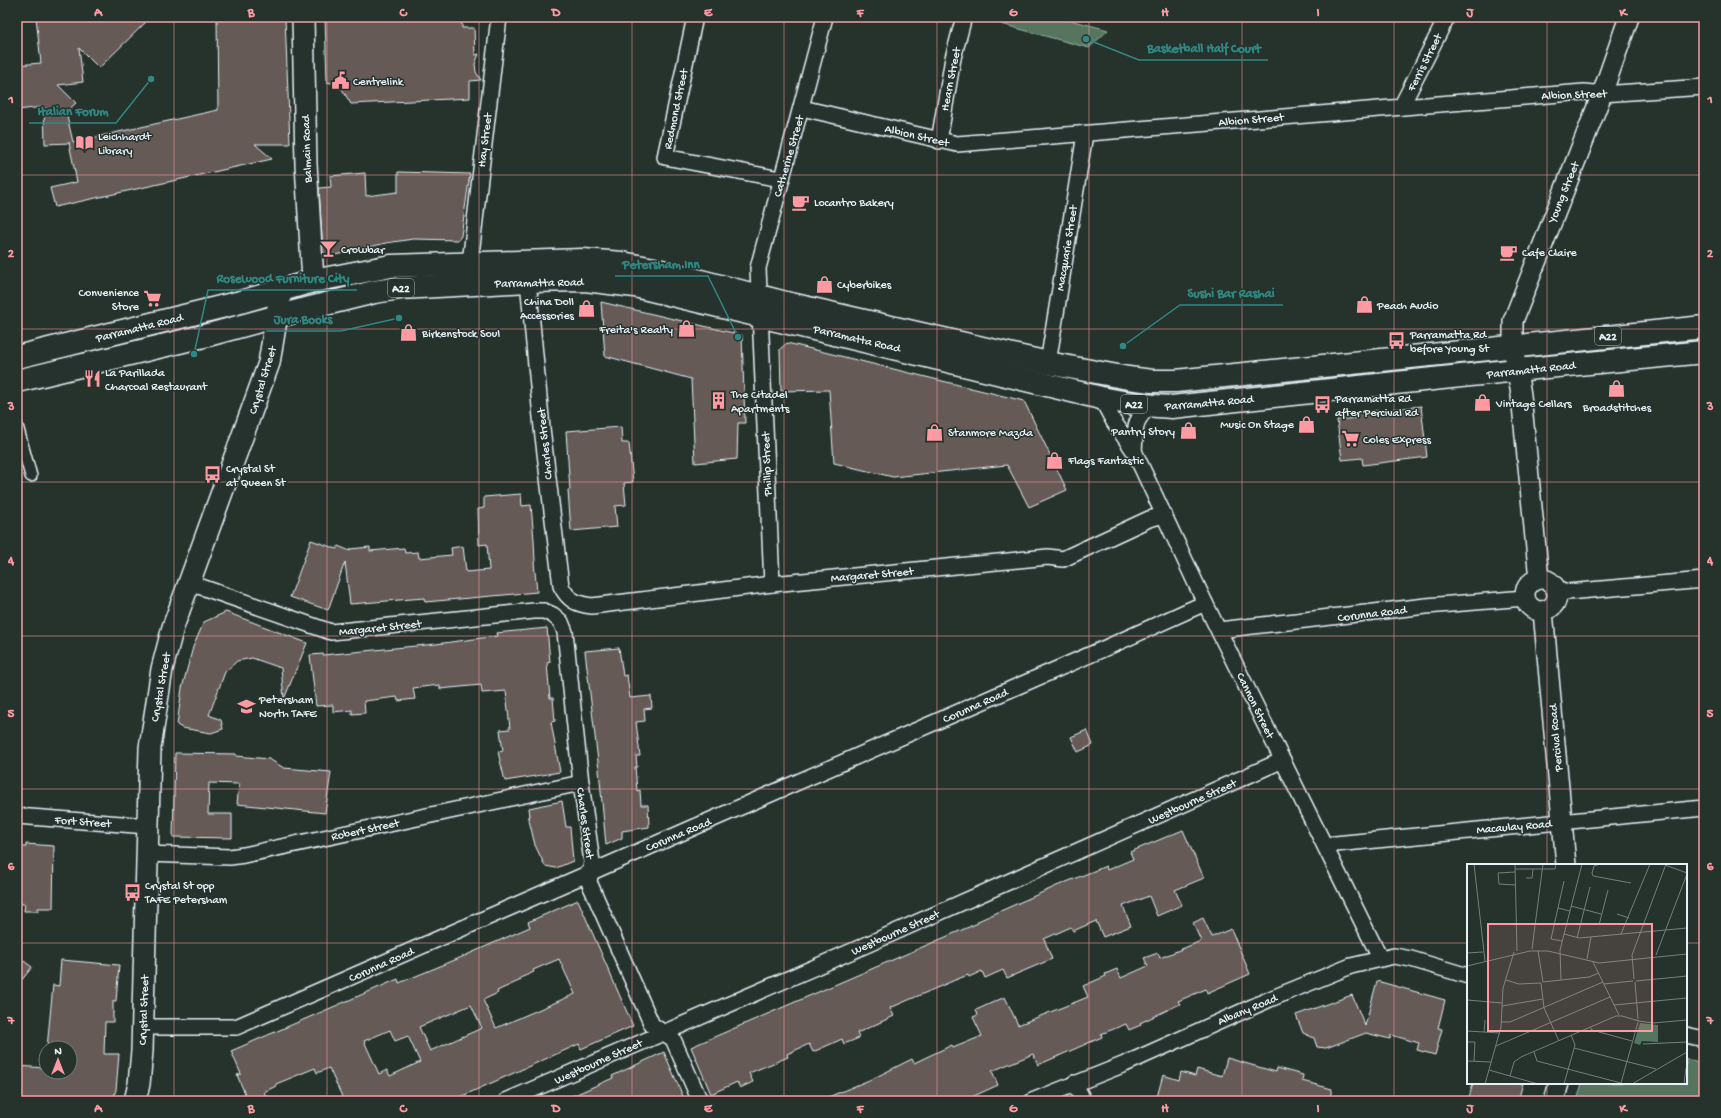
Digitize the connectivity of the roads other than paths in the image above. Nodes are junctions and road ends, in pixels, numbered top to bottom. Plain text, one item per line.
1 (303, 17) edge
2 (499, 17) edge
3 (695, 17) edge
4 (825, 17) edge
5 (964, 17) edge
6 (1447, 17) edge
7 (1629, 17) edge
8 (1704, 87) edge
9 (1602, 94) junction
10 (1401, 107) junction
11 (802, 108) junction
12 (1085, 134) junction
13 (939, 141) junction
14 (780, 179) junction
15 (470, 263) junction
16 (313, 281) junction
17 (528, 281) junction
18 (281, 290) junction
19 (759, 306) junction
20 (278, 316) junction
21 (1704, 327) edge
22 (1513, 346) junction
23 (1704, 352) edge
24 (17, 357) edge
25 (1048, 363) junction
26 (1517, 370) junction
27 (17, 381) edge
28 (1100, 398) junction
29 (1151, 406) junction
30 (17, 426) edge
31 (1134, 451) junction
32 (31, 476) dead end
33 (1164, 515) junction
34 (1539, 580) junction
35 (1704, 580) edge
36 (190, 583) junction
37 (772, 584) junction
38 (1556, 593) junction
39 (1525, 598) junction
40 (573, 602) joint
41 (1205, 603) junction
42 (1543, 611) junction
43 (553, 615) joint
44 (1219, 630) junction
45 (1283, 760) junction
46 (581, 783) junction
47 (1704, 808) edge
48 (17, 816) edge
49 (1563, 822) junction
50 (148, 826) junction
51 (1325, 844) junction
52 (147, 854) junction
53 (1566, 864) edge
54 (590, 872) junction
55 (1380, 958) junction
56 (1467, 976) edge
57 (143, 1027) junction
58 (662, 1032) junction
59 (1687, 1035) edge
60 (1704, 1039) edge
61 (1074, 1083) junction
62 (1559, 1084) edge
63 (135, 1101) edge
64 (506, 1101) edge
65 (700, 1101) edge
66 (1032, 1101) edge
67 (1084, 1101) edge
68 (1554, 1101) edge

1 - 16 main road, Balmain Road
2 - 15 street, Hay Street
3 - 14 street, Redmond Street
4 - 11 street, Catherine Street
5 - 13 street, Hearn Street
6 - 10 street, Ferris Street
7 - 9 street, Young Street
8 - 9 street, Albion Street
9 - 10 street, Albion Street
9 - 22 street, Young Street
10 - 12 street, Albion Street
11 - 13 street, Albion Street
11 - 14 street, Catherine Street
12 - 13 street, Albion Street
12 - 25 street, Macquarie Street
14 - 19 street, Catherine Street
15 - 16 highway, Parramatta Road / A22
15 - 19 highway, Parramatta Road / A22
16 - 18 highway, Parramatta Road / A22
17 - 19 highway, Parramatta Road / A22
17 - 20 highway, Parramatta Road / A22
17 - 40 street, Charles Street
18 - 20 main road, Crystal Street
18 - 24 highway, Parramatta Road / A22
19 - 25 highway, Parramatta Road / A22
19 - 28 highway, Parramatta Road / A22
19 - 37 street, Phillip Street
20 - 27 highway, Parramatta Road / A22
20 - 36 main road, Crystal Street
21 - 22 highway, Parramatta Road / A22
22 - 25 highway, Parramatta Road / A22
22 - 26 street, Young Street
23 - 26 highway, Parramatta Road / A22
26 - 29 highway, Parramatta Road / A22
26 - 34 street
28 - 29 highway, Parramatta Road / A22
28 - 31 street, Cannon Street
29 - 31 street, Cannon Street
30 - 32 street
31 - 33 street, Cannon Street
33 - 37 street, Margaret Street
33 - 41 street, Cannon Street
34 - 38 street
34 - 39 street
35 - 38 street
36 - 43 street, Margaret Street
36 - 50 main road, Crystal Street
37 - 40 street, Margaret Street
38 - 42 street
39 - 42 street
39 - 44 street, Corunna Road
41 - 44 street, Cannon Street
41 - 54 street, Corunna Road
42 - 49 street, Percival Road
43 - 46 street, Charles Street
44 - 45 street, Cannon Street
45 - 51 street, Cannon Street
45 - 58 street, Westbourne Street
46 - 52 street, Robert Street
46 - 54 street, Charles Street
47 - 49 street, Macaulay Road
48 - 50 street, Fort Street
49 - 51 street, Macaulay Road
49 - 53 street, Percival Road
50 - 52 main road, Crystal Street
51 - 55 street, Cannon Street
52 - 57 main road, Crystal Street
54 - 57 street, Corunna Road
54 - 58 street, Charles Street
55 - 56 street, Albany Road
55 - 61 street, Albany Road
57 - 63 main road, Crystal Street
58 - 64 street, Westbourne Street
58 - 65 street, Charles Street
59 - 60 street
61 - 66 street, Albany Road
61 - 67 street
62 - 68 street

